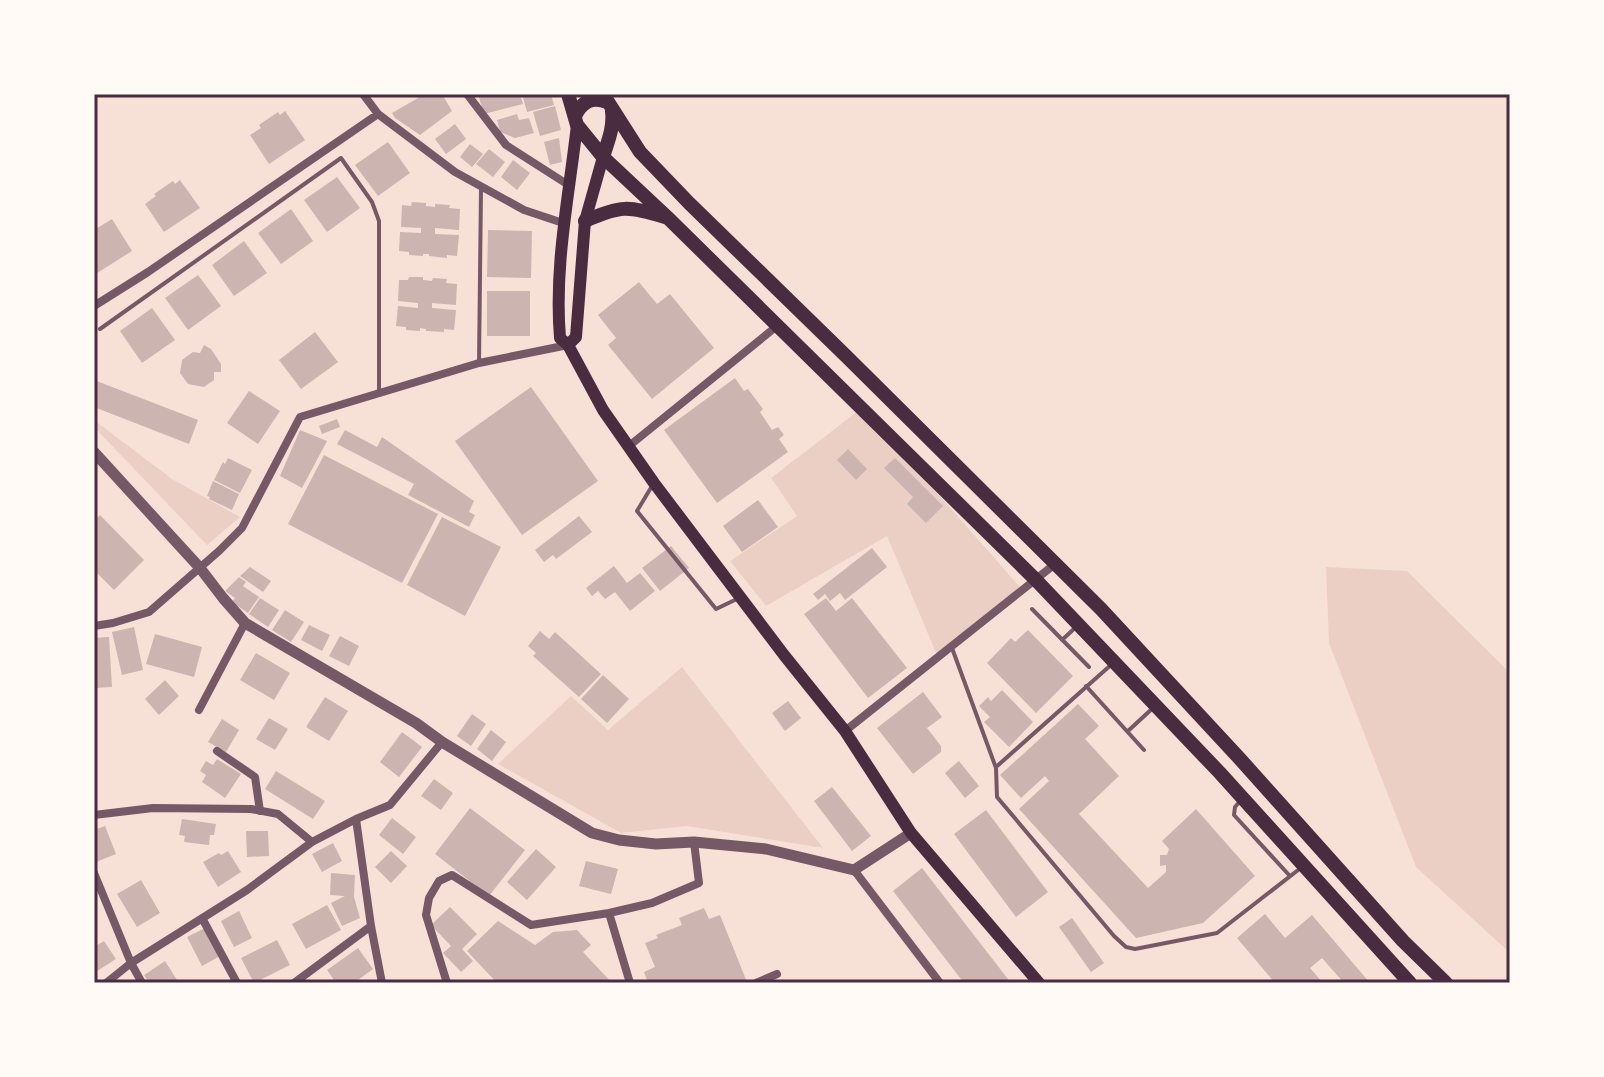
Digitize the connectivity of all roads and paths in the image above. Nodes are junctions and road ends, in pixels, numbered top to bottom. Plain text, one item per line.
1 (363, 94) edge
2 (467, 94) edge
3 (568, 94) edge
4 (608, 102) edge
5 (378, 114) junction
6 (578, 125) junction
7 (612, 132) junction
8 (603, 157) junction
9 (570, 186) junction
10 (481, 188) junction
11 (667, 217) junction
12 (585, 221) junction
13 (563, 223) junction
14 (94, 306) edge
15 (777, 326) junction
16 (100, 329) dead end
17 (568, 345) junction
18 (479, 363) junction
19 (379, 393) junction
20 (629, 446) junction
21 (94, 452) edge
22 (654, 483) junction
23 (1055, 564) junction
24 (200, 568) junction
25 (1035, 579) junction
26 (741, 597) junction
27 (1032, 609) dead end
28 (245, 623) junction
29 (1078, 625) junction
30 (94, 626) edge
31 (1062, 640) junction
32 (951, 646) junction
33 (1114, 662) junction
34 (1089, 667) dead end
35 (1086, 686) junction
36 (1156, 706) junction
37 (199, 710) dead end
38 (845, 731) junction
39 (1128, 731) junction
40 (442, 742) junction
41 (1144, 750) dead end
42 (217, 751) dead end
43 (996, 768) junction
44 (1243, 798) junction
45 (260, 811) junction
46 (94, 815) edge
47 (356, 819) junction
48 (911, 833) junction
49 (312, 842) junction
50 (694, 842) junction
51 (1303, 865) junction
52 (854, 870) junction
53 (94, 873) edge
54 (1289, 876) junction
55 (609, 913) junction
56 (202, 918) junction
57 (371, 926) junction
58 (131, 963) junction
59 (777, 974) dead end
60 (106, 983) edge
61 (142, 983) edge
62 (237, 983) edge
63 (294, 983) edge
64 (382, 983) edge
65 (447, 983) edge
66 (630, 983) edge
67 (756, 983) edge
68 (940, 983) edge
69 (1039, 983) edge
70 (1410, 983) edge
71 (1446, 983) edge

1 - 5 street
2 - 9 street
3 - 6 main road
4 - 6 main road
4 - 7 main road
4 - 23 main road
5 - 10 street
5 - 14 street
6 - 7 main road
6 - 8 main road
6 - 9 main road
7 - 8 main road
8 - 11 main road
8 - 12 main road
9 - 13 main road
10 - 13 street
10 - 18 lane
11 - 12 main road
11 - 15 main road
12 - 17 main road
13 - 17 main road
15 - 20 street
15 - 25 main road
16 - 19 lane
17 - 18 street
17 - 20 main road
18 - 19 street
19 - 24 street
20 - 22 main road
21 - 24 street
22 - 26 main road
22 - 26 lane
23 - 25 street
23 - 71 main road
24 - 28 street
24 - 30 street
25 - 29 main road
25 - 32 street
26 - 38 main road
27 - 31 lane
28 - 37 street
28 - 40 street
29 - 31 lane
29 - 33 main road
31 - 34 lane
32 - 38 street
32 - 43 lane
33 - 35 lane
33 - 36 main road
35 - 39 lane
35 - 43 lane
36 - 39 lane
36 - 44 main road
38 - 48 main road
39 - 41 lane
40 - 47 street
40 - 50 street
42 - 45 street
43 - 54 lane
44 - 51 main road
44 - 54 lane
45 - 46 street
45 - 49 street
47 - 49 street
47 - 57 street
48 - 52 street
48 - 69 main road
49 - 56 street
50 - 52 street
50 - 55 street
51 - 54 lane
51 - 70 main road
52 - 68 street
53 - 58 street
55 - 65 street
55 - 66 street
56 - 58 street
56 - 62 street
57 - 63 street
57 - 64 street
58 - 60 street
58 - 61 street
59 - 67 street

